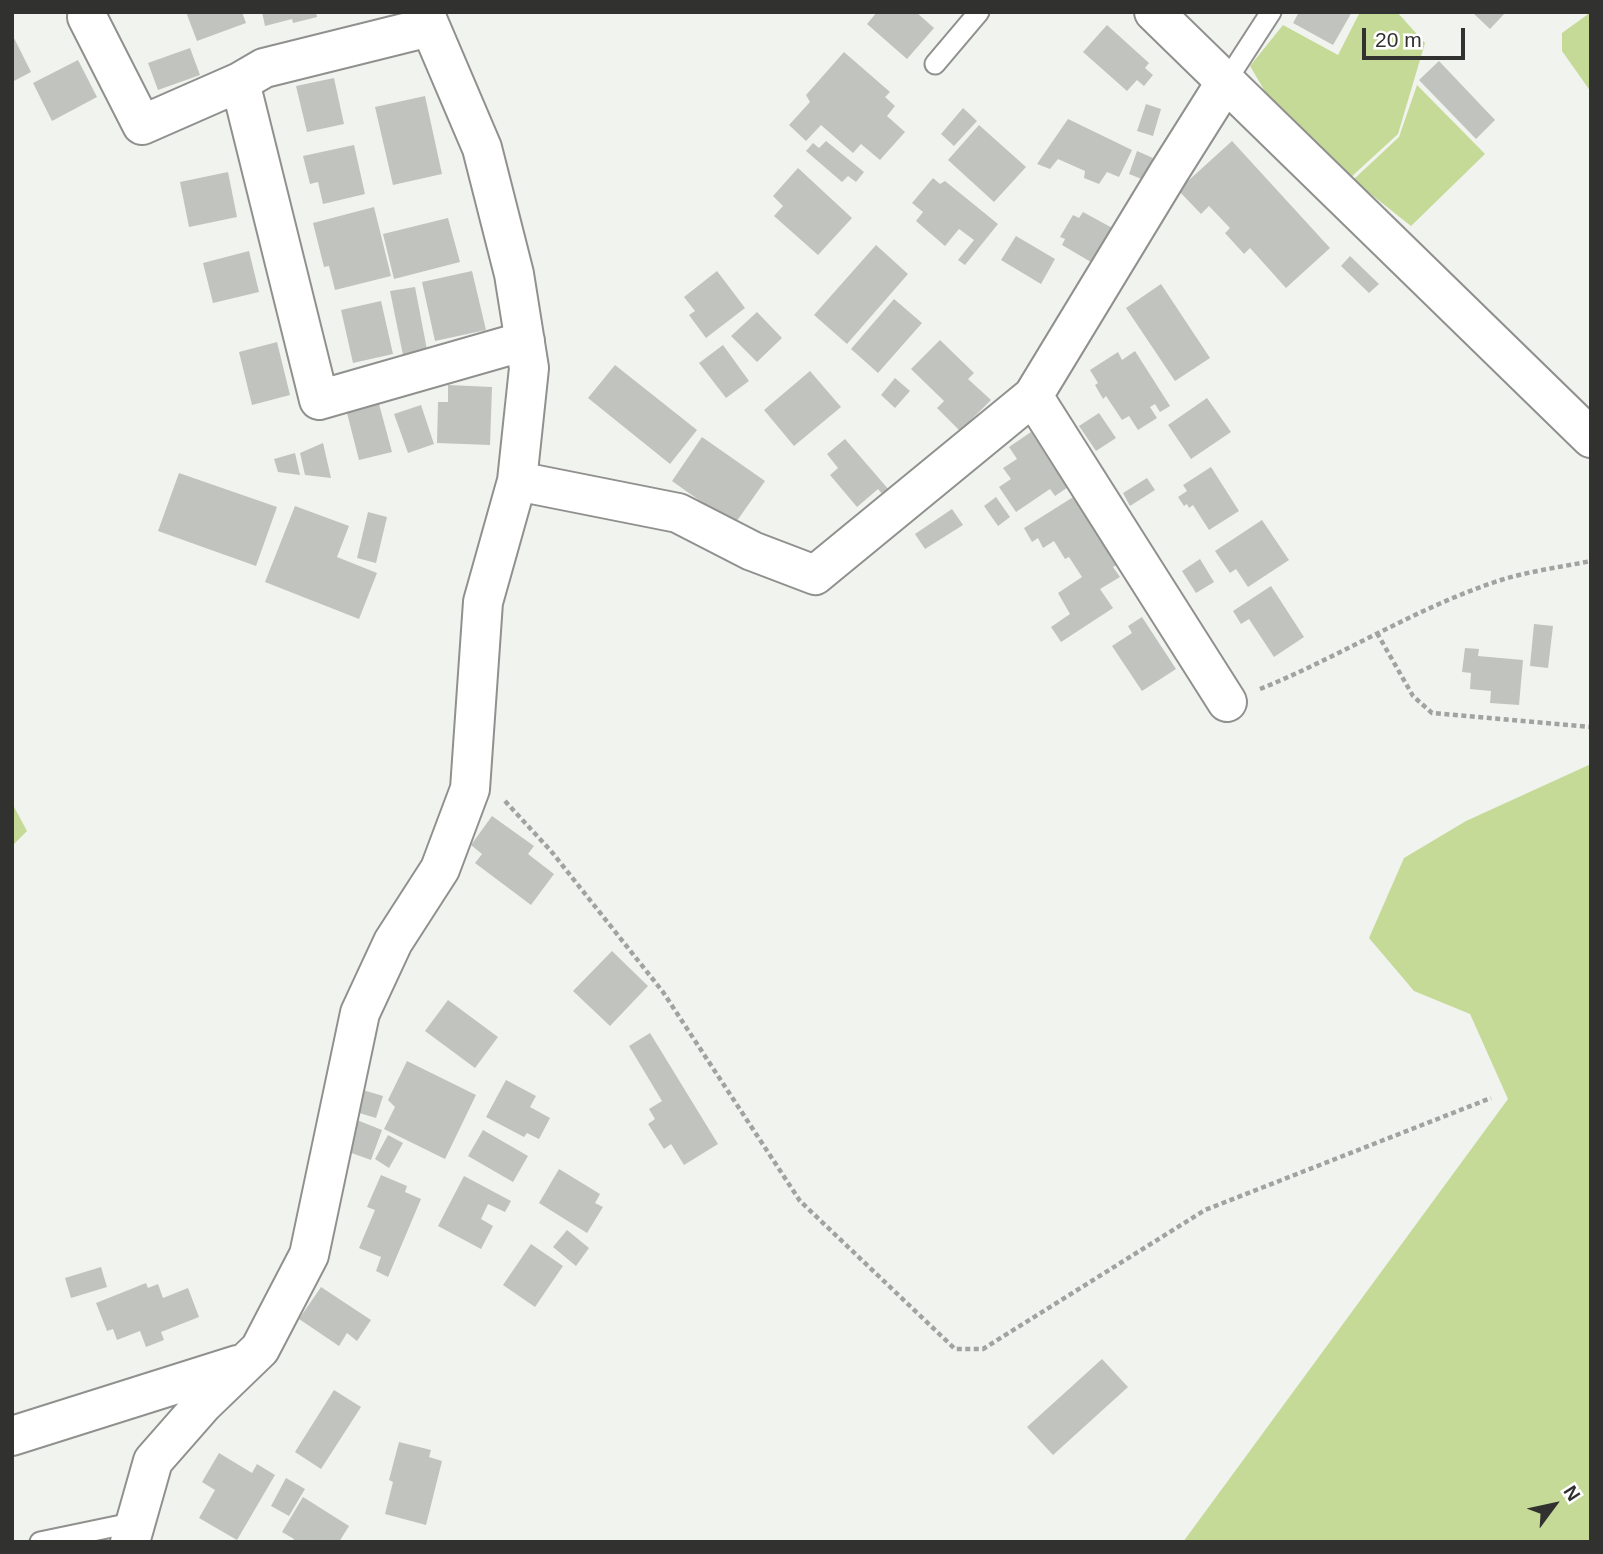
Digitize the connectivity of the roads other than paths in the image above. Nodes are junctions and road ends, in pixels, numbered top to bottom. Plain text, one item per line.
1 (979, 12) edge
2 (1153, 12) edge
3 (1271, 12) edge
4 (88, 17) dead end
5 (427, 20) edge
6 (935, 64) dead end
7 (240, 82) junction
8 (1226, 83) junction
9 (525, 341) junction
10 (1033, 396) junction
11 (1591, 438) edge
12 (517, 481) junction
13 (1227, 702) road end
14 (245, 1363) junction
15 (12, 1436) edge
16 (133, 1532) edge
17 (40, 1542) edge

1 - 6 lane
2 - 8 street
3 - 8 lane
4 - 7 street
5 - 7 street
5 - 9 street
7 - 9 street
8 - 10 street
8 - 11 street
9 - 12 street
10 - 12 street
10 - 13 street
12 - 14 street
14 - 15 street
14 - 16 street
16 - 17 lane

